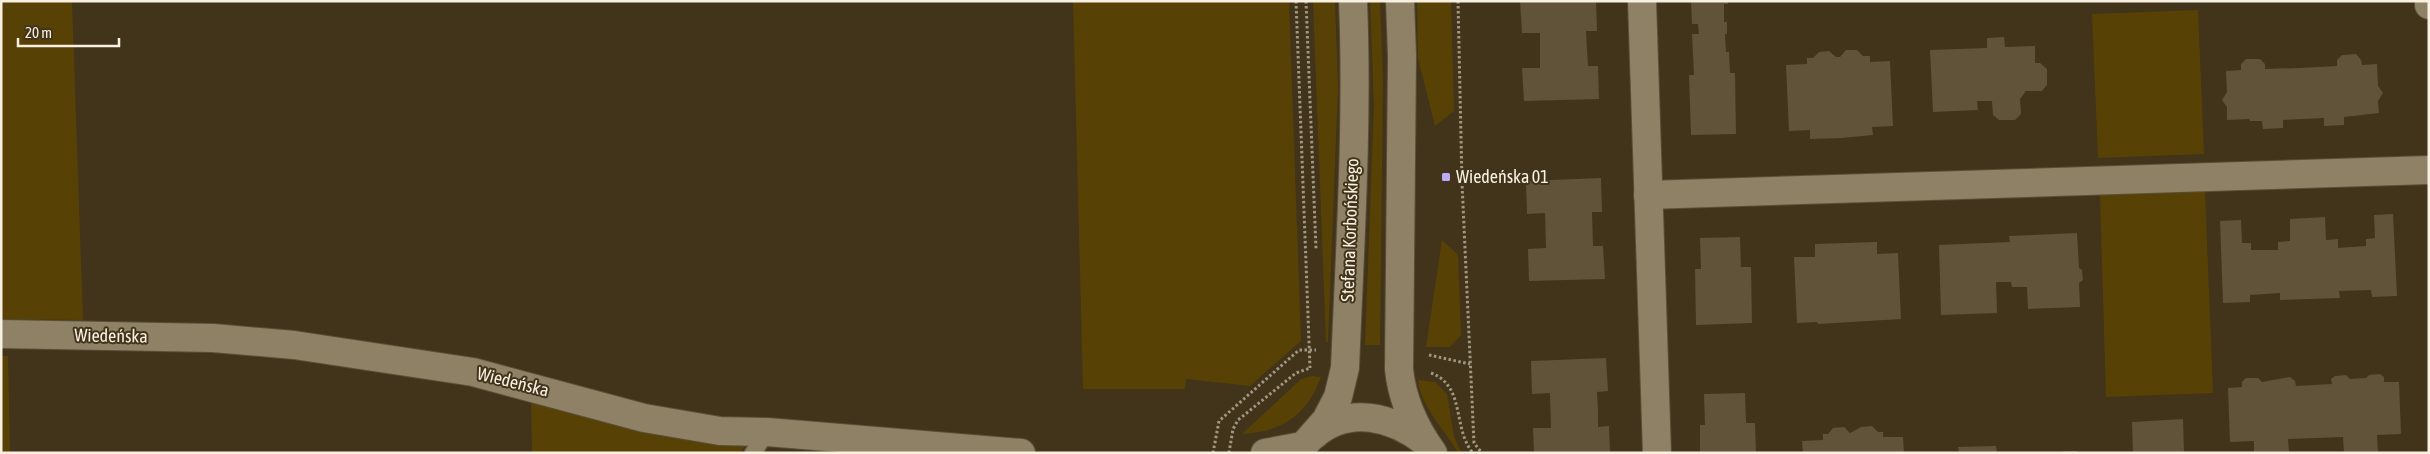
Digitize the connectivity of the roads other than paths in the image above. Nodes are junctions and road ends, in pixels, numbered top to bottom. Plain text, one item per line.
1 (1353, 1) edge
2 (1400, 1) edge
3 (1642, 1) edge
4 (2429, 170) edge
5 (1648, 195) junction
6 (1, 334) edge
7 (760, 442) edge
8 (1430, 448) edge
9 (1299, 449) edge
10 (1021, 453) edge
11 (1265, 453) edge
12 (1657, 453) edge

1 - 9 street, Stefana Korbońskiego
2 - 8 street
3 - 5 street
4 - 5 street
5 - 12 street
6 - 7 street, Wiedeńska
7 - 10 street, Wiedeńska
8 - 9 street
9 - 11 street

